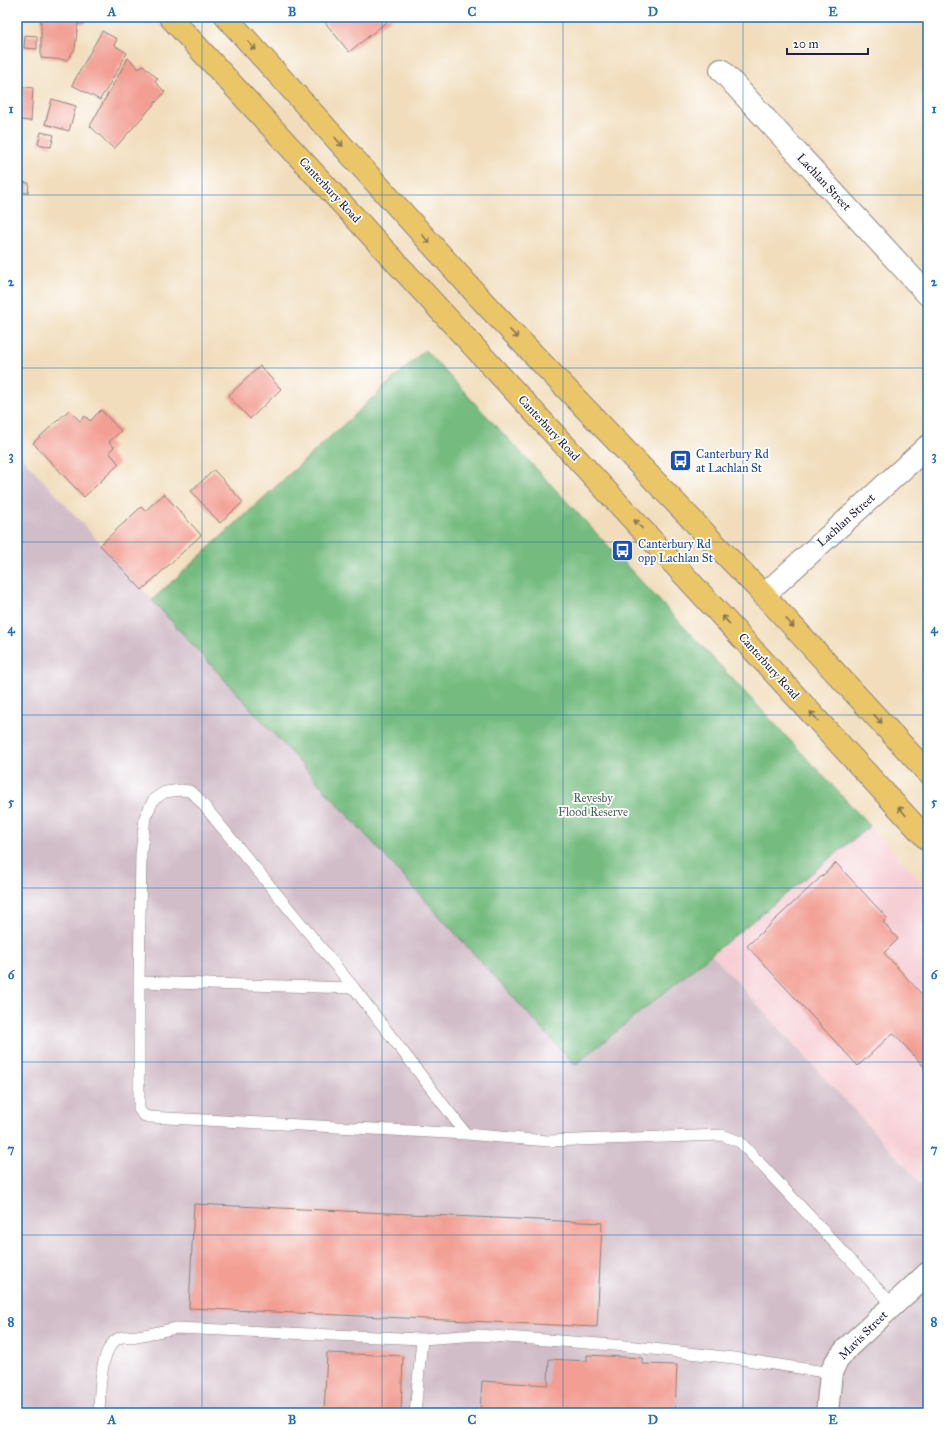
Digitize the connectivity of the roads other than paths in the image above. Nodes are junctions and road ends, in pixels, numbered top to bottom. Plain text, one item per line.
1 (170, 17) edge
2 (226, 17) edge
3 (721, 70) dead end
4 (928, 295) edge
5 (928, 446) edge
6 (764, 595) junction
7 (928, 773) edge
8 (928, 840) edge
9 (139, 982) junction
10 (354, 988) junction
11 (466, 1134) junction
12 (928, 1272) edge
13 (893, 1305) junction
14 (422, 1339) junction
15 (831, 1373) junction
16 (99, 1413) edge
17 (415, 1413) edge
18 (827, 1413) edge

8 -> 1 highway, Canterbury Road
2 -> 6 highway
3 - 4 street, Lachlan Street
5 - 6 street, Lachlan Street
6 -> 7 highway
9 - 10 lane
9 - 10 lane
9 - 11 lane
10 - 11 lane
11 - 13 lane
12 - 13 street, Mavis Street
13 - 15 street, Mavis Street
14 - 15 lane
14 - 16 lane
14 - 17 lane
15 - 18 street, Mavis Street

